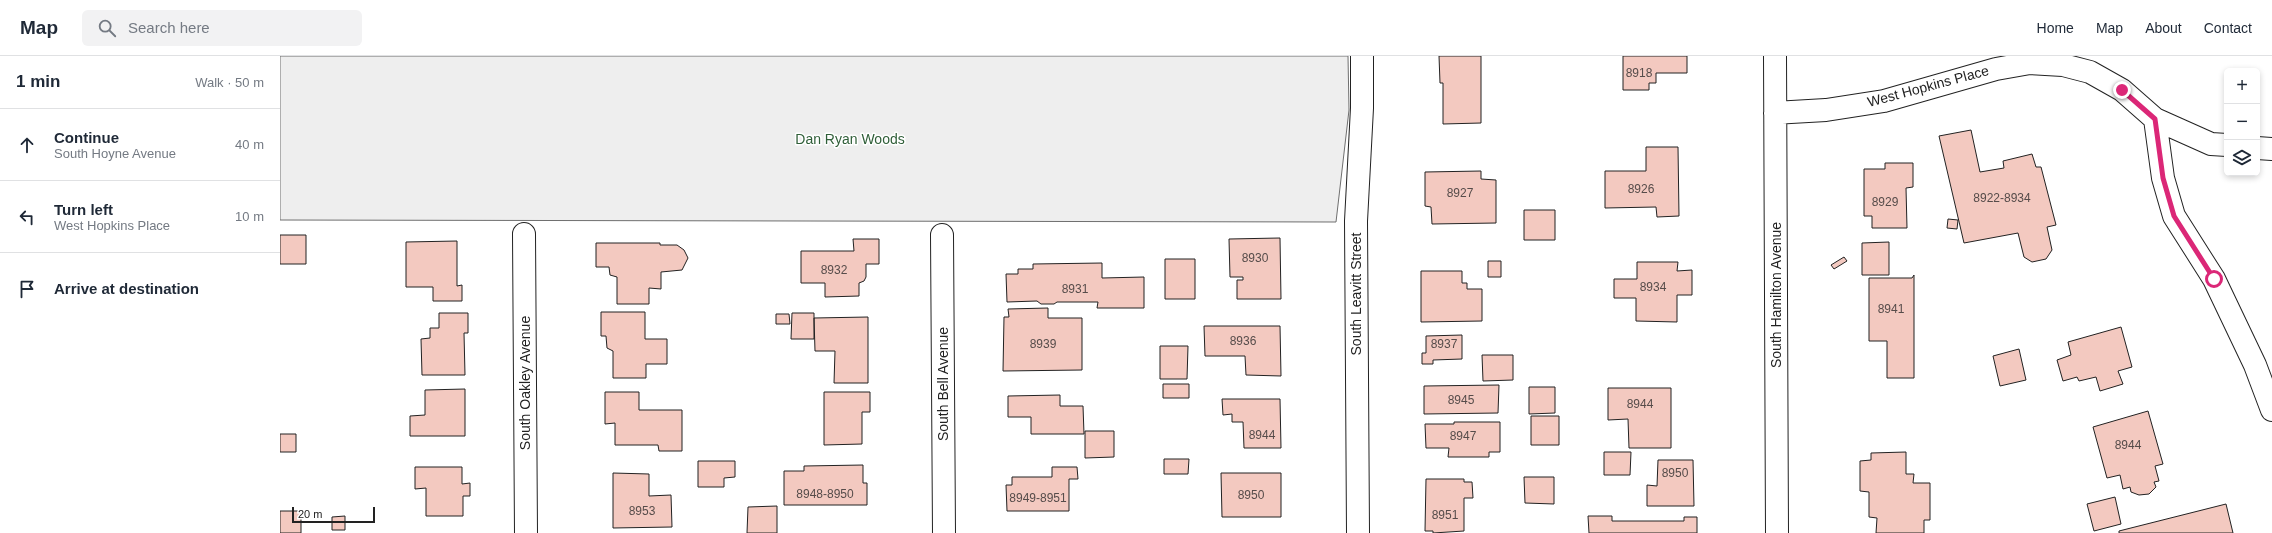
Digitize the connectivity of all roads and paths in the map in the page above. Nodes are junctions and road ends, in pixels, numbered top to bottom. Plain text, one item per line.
1 (1362, 56) edge
2 (1775, 56) edge
3 (1775, 112) junction
4 (2155, 119) junction
5 (2224, 145) edge
6 (2260, 148) edge
7 (2272, 149) edge
8 (524, 234) dead end
9 (942, 235) dead end
10 (2272, 410) edge
11 (526, 533) edge
12 (944, 533) edge
13 (1358, 533) edge
14 (1777, 533) edge

1 - 13 street, South Leavitt Street
2 - 3 street, South Hamilton Avenue
3 - 4 street, West Hopkins Place
3 - 14 street, South Hamilton Avenue
4 - 5 street, West Hopkins Place
4 - 10 street
6 - 7 street
8 - 11 street, South Oakley Avenue
9 - 12 street, South Bell Avenue

